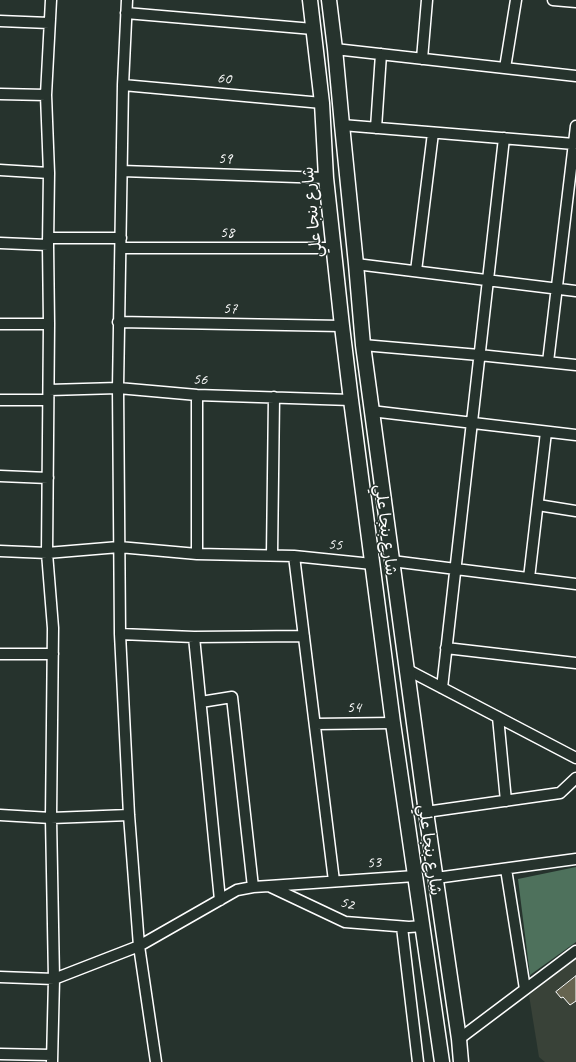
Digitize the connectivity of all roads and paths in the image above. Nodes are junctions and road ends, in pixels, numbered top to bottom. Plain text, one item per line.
1 (51, 0) edge
2 (127, 0) edge
3 (310, 0) edge
4 (329, 0) edge
5 (428, 0) edge
6 (516, 0) edge
7 (553, 0) edge
8 (576, 2) edge
9 (126, 13) junction
10 (0, 21) edge
11 (49, 23) junction
12 (313, 29) junction
13 (335, 49) junction
14 (381, 54) junction
15 (422, 59) junction
16 (506, 68) junction
17 (576, 76) edge
18 (123, 85) junction
19 (0, 94) edge
20 (46, 95) junction
21 (322, 103) junction
22 (342, 125) junction
23 (576, 126) edge
24 (376, 128) junction
25 (433, 133) junction
26 (504, 138) junction
27 (574, 144) junction
28 (0, 170) edge
29 (122, 171) junction
30 (49, 172) junction
31 (326, 178) junction
32 (565, 216) junction
33 (576, 217) edge
34 (48, 242) junction
35 (0, 243) edge
36 (121, 243) junction
37 (334, 248) junction
38 (356, 264) junction
39 (416, 272) junction
40 (488, 280) junction
41 (556, 289) junction
42 (576, 291) edge
43 (118, 322) junction
44 (0, 324) edge
45 (49, 324) junction
46 (342, 326) junction
47 (363, 346) junction
48 (479, 355) junction
49 (548, 362) junction
50 (576, 365) edge
51 (118, 388) junction
52 (49, 395) junction
53 (197, 395) junction
54 (274, 397) junction
55 (0, 400) edge
56 (351, 400) junction
57 (371, 411) junction
58 (472, 423) junction
59 (546, 432) junction
60 (576, 435) edge
61 (0, 476) edge
62 (48, 478) junction
63 (538, 505) junction
64 (576, 511) edge
65 (386, 516) junction
66 (366, 519) junction
67 (119, 546) junction
68 (0, 550) edge
69 (47, 554) junction
70 (197, 554) junction
71 (272, 555) junction
72 (294, 556) junction
73 (392, 560) junction
74 (372, 564) junction
75 (455, 569) junction
76 (529, 578) junction
77 (576, 584) edge
78 (120, 634) junction
79 (304, 636) junction
80 (194, 637) junction
81 (446, 648) junction
82 (0, 654) edge
83 (53, 654) junction
84 (576, 663) edge
85 (406, 669) junction
86 (442, 688) junction
87 (201, 702) junction
88 (498, 717) junction
89 (393, 723) junction
90 (315, 724) junction
91 (576, 758) edge
92 (576, 778) edge
93 (506, 801) junction
94 (426, 812) junction
95 (0, 815) edge
96 (129, 815) junction
97 (51, 818) junction
98 (576, 859) edge
99 (506, 869) junction
100 (415, 876) junction
101 (436, 878) junction
102 (334, 881) junction
103 (269, 886) junction
104 (252, 887) junction
105 (220, 900) junction
106 (423, 926) junction
107 (402, 927) junction
108 (139, 946) junction
109 (576, 951) edge
110 (0, 977) edge
111 (54, 979) junction
112 (525, 990) junction
113 (459, 1039) junction
114 (0, 1054) edge
115 (52, 1059) edge
116 (156, 1062) edge
117 (418, 1062) edge
118 (442, 1062) edge
119 (461, 1062) edge

1 - 11 street
2 - 9 street
3 - 12 main road, شارع بنجا علي
4 - 13 main road, شارع بنجا علي
5 - 15 street
6 - 16 street
7 - 8 street
9 - 12 street
9 - 18 street
10 - 11 street
11 - 20 street
12 - 21 main road, شارع بنجا علي
13 - 14 street
13 - 22 main road, شارع بنجا علي
14 - 15 street
14 - 24 street
15 - 16 street
16 - 17 street
18 - 21 street, 60
18 - 29 street
19 - 20 street
20 - 30 street
21 - 31 main road, شارع بنجا علي
22 - 24 street
22 - 38 main road, شارع بنجا علي
23 - 27 street
24 - 25 street
25 - 26 street
25 - 39 street
26 - 27 street
26 - 40 street
27 - 32 street
28 - 30 street
29 - 31 street, 59
29 - 36 street
30 - 34 street
31 - 37 main road, شارع بنجا علي
32 - 33 street
32 - 41 street
34 - 35 street, 58
34 - 36 street, 58
34 - 45 street
36 - 37 street, 58
36 - 43 street
37 - 46 main road, شارع بنجا علي
38 - 39 street
38 - 47 main road, شارع بنجا علي
39 - 40 street
40 - 41 street
40 - 48 street
41 - 42 street
41 - 49 street
43 - 46 street, 57
43 - 51 street
44 - 45 street
45 - 52 street
46 - 56 main road, شارع بنجا علي
47 - 48 street
47 - 57 main road, شارع بنجا علي
48 - 49 street
48 - 58 street
49 - 50 street
51 - 52 street, 56
51 - 53 street, 56
51 - 67 street
52 - 55 street, 56
52 - 62 street
53 - 54 street, 56
53 - 70 street
54 - 56 street, 56
54 - 71 street
56 - 66 main road, شارع بنجا علي
57 - 58 street
57 - 65 main road, شارع بنجا علي
58 - 59 street
58 - 75 street
59 - 60 street
59 - 63 street
61 - 62 street
62 - 69 street
63 - 64 street
63 - 76 street
65 - 66 main road
65 - 73 main road, شارع بنجا علي
66 - 74 main road, شارع بنجا علي
67 - 69 street, 55
67 - 70 street, 55
67 - 78 street
68 - 69 street, 55
69 - 83 street
70 - 71 street, 55
71 - 72 street, 55
72 - 74 street, 55
72 - 79 street
73 - 75 street
73 - 85 main road, شارع بنجا علي
74 - 89 main road, شارع بنجا علي
75 - 76 street
75 - 81 street
76 - 77 street
78 - 80 street
78 - 96 street
79 - 80 street
79 - 90 street
80 - 87 street
81 - 84 street
81 - 86 street
82 - 83 street
83 - 97 street
85 - 86 street
85 - 94 main road, شارع بنجا علي
86 - 88 street
87 - 104 street
87 - 105 street
88 - 91 street
88 - 93 street
89 - 90 street, 54
89 - 100 main road, شارع بنجا علي
90 - 102 street
92 - 93 street
93 - 94 street
94 - 101 main road, شارع بنجا علي
95 - 97 street
96 - 97 street
96 - 108 street
97 - 111 street
98 - 99 street
99 - 101 street
99 - 112 street
100 - 102 street, 53
100 - 106 main road, شارع بنجا علي
101 - 113 main road, شارع بنجا علي
102 - 103 street, 53
103 - 104 street, 53
103 - 107 street, 52
104 - 105 street, 53
105 - 108 street, 53
106 - 107 street, 52
106 - 118 main road, شارع بنجا علي
107 - 117 street
108 - 111 street, 53
108 - 116 street
109 - 112 street
110 - 111 street
111 - 115 street
112 - 113 street
113 - 119 main road, شارع بنجا علي
114 - 115 street

